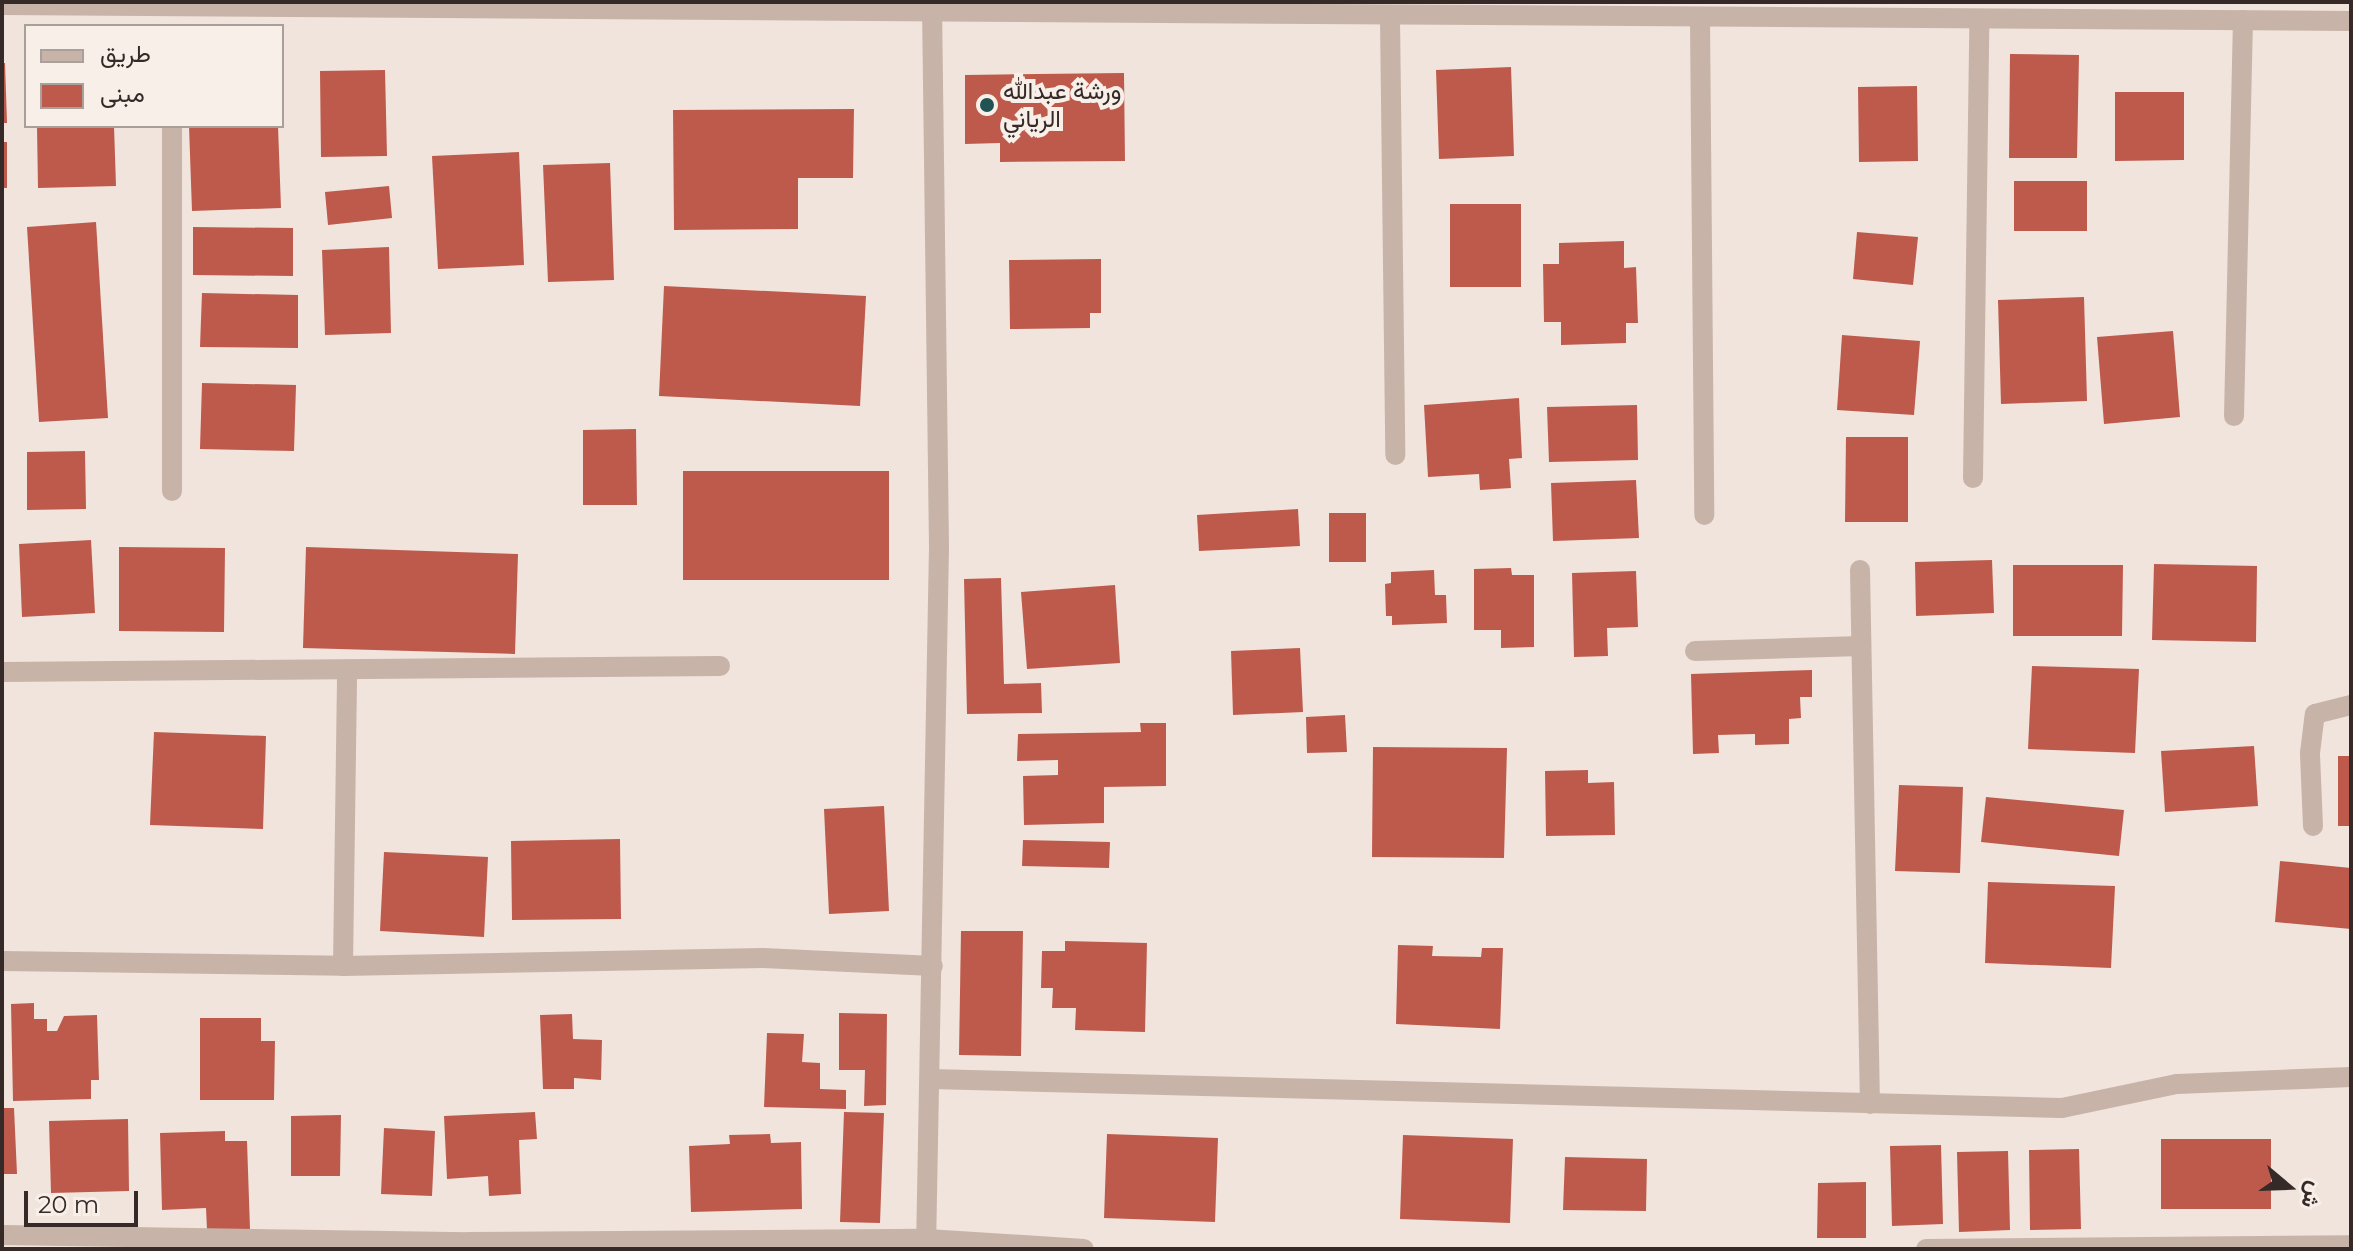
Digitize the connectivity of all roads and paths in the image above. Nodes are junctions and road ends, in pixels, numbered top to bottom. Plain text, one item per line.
1 (2, 5) edge
2 (932, 8) edge
3 (1365, 10) edge
4 (1582, 10) edge
5 (1756, 11) edge
6 (2317, 11) edge
7 (172, 16) edge
8 (1390, 18) junction
9 (1700, 20) junction
10 (2243, 20) junction
11 (1979, 21) junction
12 (2351, 21) edge
13 (172, 128) edge
14 (2234, 416) dead end
15 (1395, 455) dead end
16 (1973, 478) dead end
17 (172, 491) dead end
18 (1704, 515) dead end
19 (1860, 570) dead end
20 (1861, 646) junction
21 (1695, 651) dead end
22 (720, 666) dead end
23 (2, 672) edge
24 (347, 672) junction
25 (2351, 705) edge
26 (2313, 826) dead end
27 (2, 961) edge
28 (343, 966) junction
29 (933, 966) junction
30 (2351, 1077) edge
31 (931, 1079) junction
32 (1870, 1104) junction
33 (2, 1235) edge
34 (927, 1244) edge
35 (2351, 1245) edge
36 (2135, 1247) edge
37 (1084, 1249) edge
38 (1926, 1249) edge

1 - 7 street
2 - 3 street
2 - 7 street
2 - 29 street
3 - 8 street
4 - 8 street
4 - 9 street
5 - 9 street
5 - 11 street
6 - 10 street
6 - 12 street
8 - 15 street
9 - 18 street
10 - 11 street
10 - 14 street
11 - 16 street
13 - 17 street
19 - 20 street
20 - 21 street
20 - 32 street
22 - 24 street
23 - 24 street
24 - 28 street
25 - 26 street
27 - 28 street
28 - 29 street
29 - 31 street
30 - 32 street
31 - 32 street
31 - 34 street
33 - 34 street
34 - 37 street
35 - 36 street
36 - 38 street

